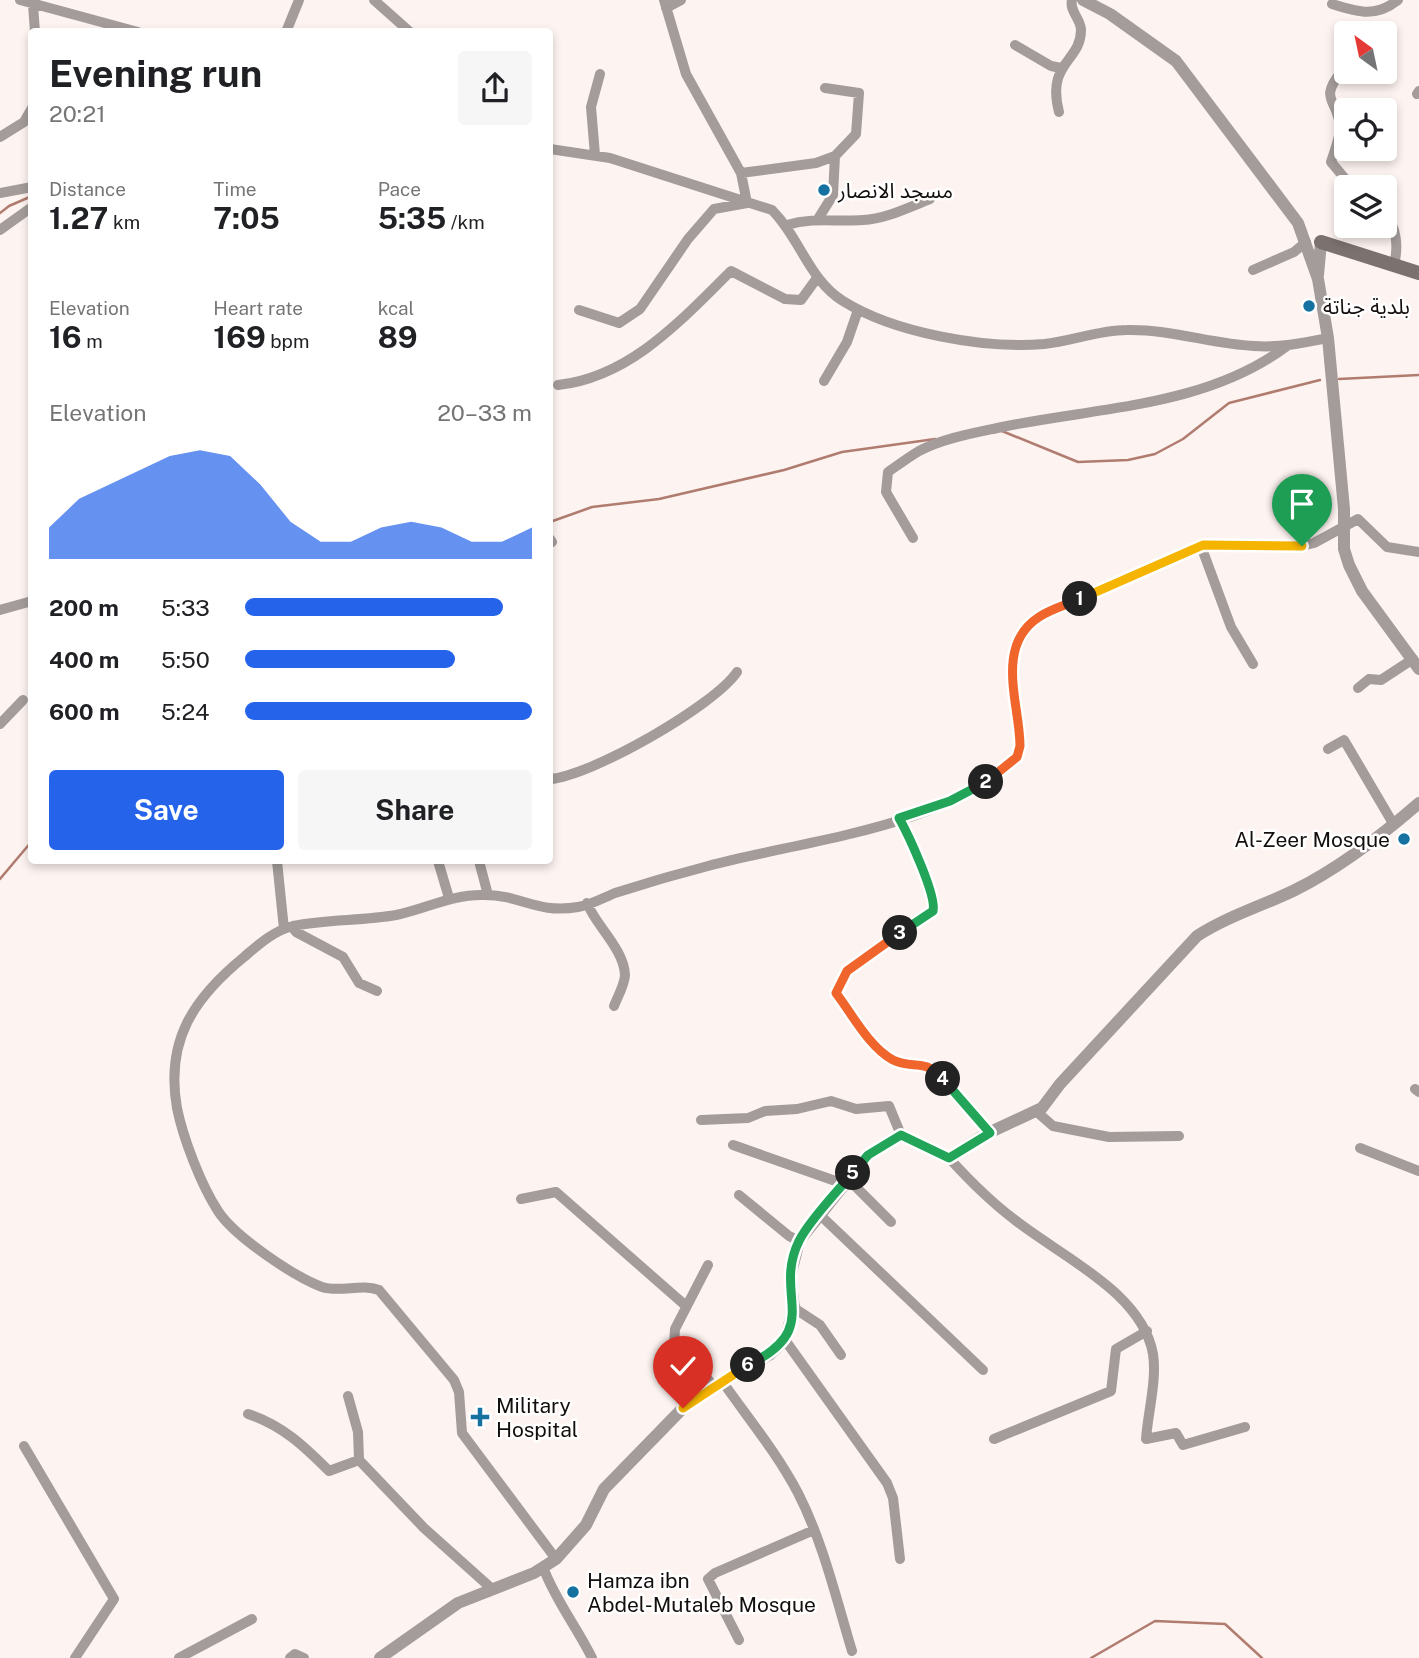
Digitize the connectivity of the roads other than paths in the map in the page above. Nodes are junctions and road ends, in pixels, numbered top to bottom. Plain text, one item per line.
1 (20, 0) edge
2 (299, 0) edge
3 (374, 0) edge
4 (681, 0) edge
5 (1072, 0) edge
6 (1083, 0) edge
7 (1398, 0) edge
8 (665, 4) edge
9 (1332, 4) dead end
10 (33, 5) junction
11 (35, 28) edge
12 (122, 28) edge
13 (288, 28) edge
14 (406, 28) edge
15 (1015, 45) dead end
16 (1062, 68) junction
17 (600, 74) dead end
18 (1334, 81) edge
19 (825, 88) dead end
20 (1059, 112) dead end
21 (28, 114) edge
22 (0, 137) edge
23 (553, 149) edge
24 (595, 155) junction
25 (835, 156) junction
26 (741, 173) junction
27 (1342, 175) edge
28 (28, 188) edge
29 (0, 193) edge
30 (930, 199) dead end
31 (747, 203) junction
32 (28, 210) edge
33 (818, 219) junction
34 (787, 225) junction
35 (0, 230) edge
36 (1395, 238) edge
37 (1314, 242) junction
38 (1348, 253) junction
39 (1315, 259) junction
40 (1394, 265) junction
41 (1253, 270) dead end
42 (1419, 273) edge
43 (817, 278) junction
44 (579, 310) dead end
45 (858, 310) junction
46 (1328, 338) junction
47 (1287, 346) junction
48 (824, 381) dead end
49 (558, 385) dead end
50 (1345, 524) junction
51 (913, 538) dead end
52 (1200, 546) junction
53 (1419, 552) edge
54 (28, 602) edge
55 (0, 610) edge
56 (1253, 664) dead end
57 (1416, 664) edge
58 (737, 672) dead end
59 (1358, 688) dead end
60 (23, 700) dead end
61 (0, 724) edge
62 (1328, 749) dead end
63 (553, 778) edge
64 (1419, 803) edge
65 (899, 818) junction
66 (1394, 825) junction
67 (277, 864) edge
68 (439, 864) edge
69 (480, 864) edge
70 (488, 895) junction
71 (449, 898) junction
72 (588, 904) junction
73 (288, 928) junction
74 (377, 991) dead end
75 (614, 1006) dead end
76 (1037, 1112) junction
77 (701, 1120) dead end
78 (990, 1133) junction
79 (901, 1135) junction
80 (1179, 1136) dead end
81 (733, 1145) dead end
82 (1360, 1148) dead end
83 (949, 1158) junction
84 (1419, 1171) edge
85 (846, 1182) junction
86 (739, 1195) dead end
87 (521, 1199) dead end
88 (820, 1214) junction
89 (891, 1222) dead end
90 (799, 1241) junction
91 (708, 1265) dead end
92 (686, 1306) junction
93 (794, 1308) junction
94 (1147, 1331) junction
95 (785, 1340) junction
96 (841, 1354) dead end
97 (983, 1370) dead end
98 (718, 1384) junction
99 (348, 1396) dead end
100 (248, 1414) dead end
101 (1245, 1427) dead end
102 (994, 1440) dead end
103 (24, 1446) dead end
104 (359, 1460) junction
105 (814, 1530) junction
106 (556, 1559) junction
107 (900, 1559) dead end
108 (542, 1567) junction
109 (491, 1588) junction
110 (252, 1619) dead end
111 (739, 1640) dead end
112 (852, 1651) dead end
113 (75, 1658) edge
114 (179, 1658) edge
115 (290, 1658) edge
116 (304, 1658) edge
117 (380, 1658) edge
118 (592, 1658) edge

1 - 10 street
2 - 13 street
3 - 14 street
4 - 8 street
5 - 16 street
6 - 37 street
7 - 9 street
8 - 26 street
10 - 11 street
10 - 12 street
15 - 16 street
16 - 20 street
17 - 24 street
18 - 27 street
19 - 25 street
21 - 22 street
23 - 24 street
24 - 31 street
25 - 26 street
25 - 33 street
26 - 31 street
28 - 29 street
30 - 33 street
31 - 34 street
31 - 44 street
32 - 35 street
33 - 34 street
34 - 43 street
36 - 40 street
37 - 38 main road
37 - 39 street
37 - 41 street
38 - 39 street
38 - 40 main road
39 - 46 street
40 - 42 main road
43 - 45 street
43 - 49 street
45 - 47 street
45 - 48 street
46 - 47 street
46 - 50 street
47 - 51 street
50 - 52 street
50 - 53 street
50 - 57 street
52 - 56 street
52 - 65 street
54 - 55 street
57 - 59 street
58 - 63 street
60 - 61 street
62 - 66 street
64 - 66 street
65 - 72 street
65 - 78 street
66 - 76 street
67 - 73 street
68 - 71 street
69 - 70 street
70 - 71 street
70 - 72 street
71 - 73 street
72 - 75 street
73 - 74 street
73 - 106 street
76 - 78 street
76 - 80 street
77 - 79 street
78 - 83 street
79 - 83 street
79 - 85 street
81 - 85 street
82 - 84 street
83 - 94 street
85 - 88 street
85 - 89 street
86 - 90 street
87 - 92 street
88 - 90 street
88 - 97 street
90 - 93 street
91 - 92 street
92 - 98 street
93 - 95 street
93 - 96 street
94 - 101 street
94 - 102 street
95 - 98 street
95 - 107 street
98 - 105 street
98 - 106 street
99 - 104 street
100 - 104 street
103 - 113 street
104 - 109 street
105 - 111 street
105 - 112 street
106 - 108 street
108 - 109 street
108 - 118 street
109 - 117 street
110 - 114 street
115 - 116 street

